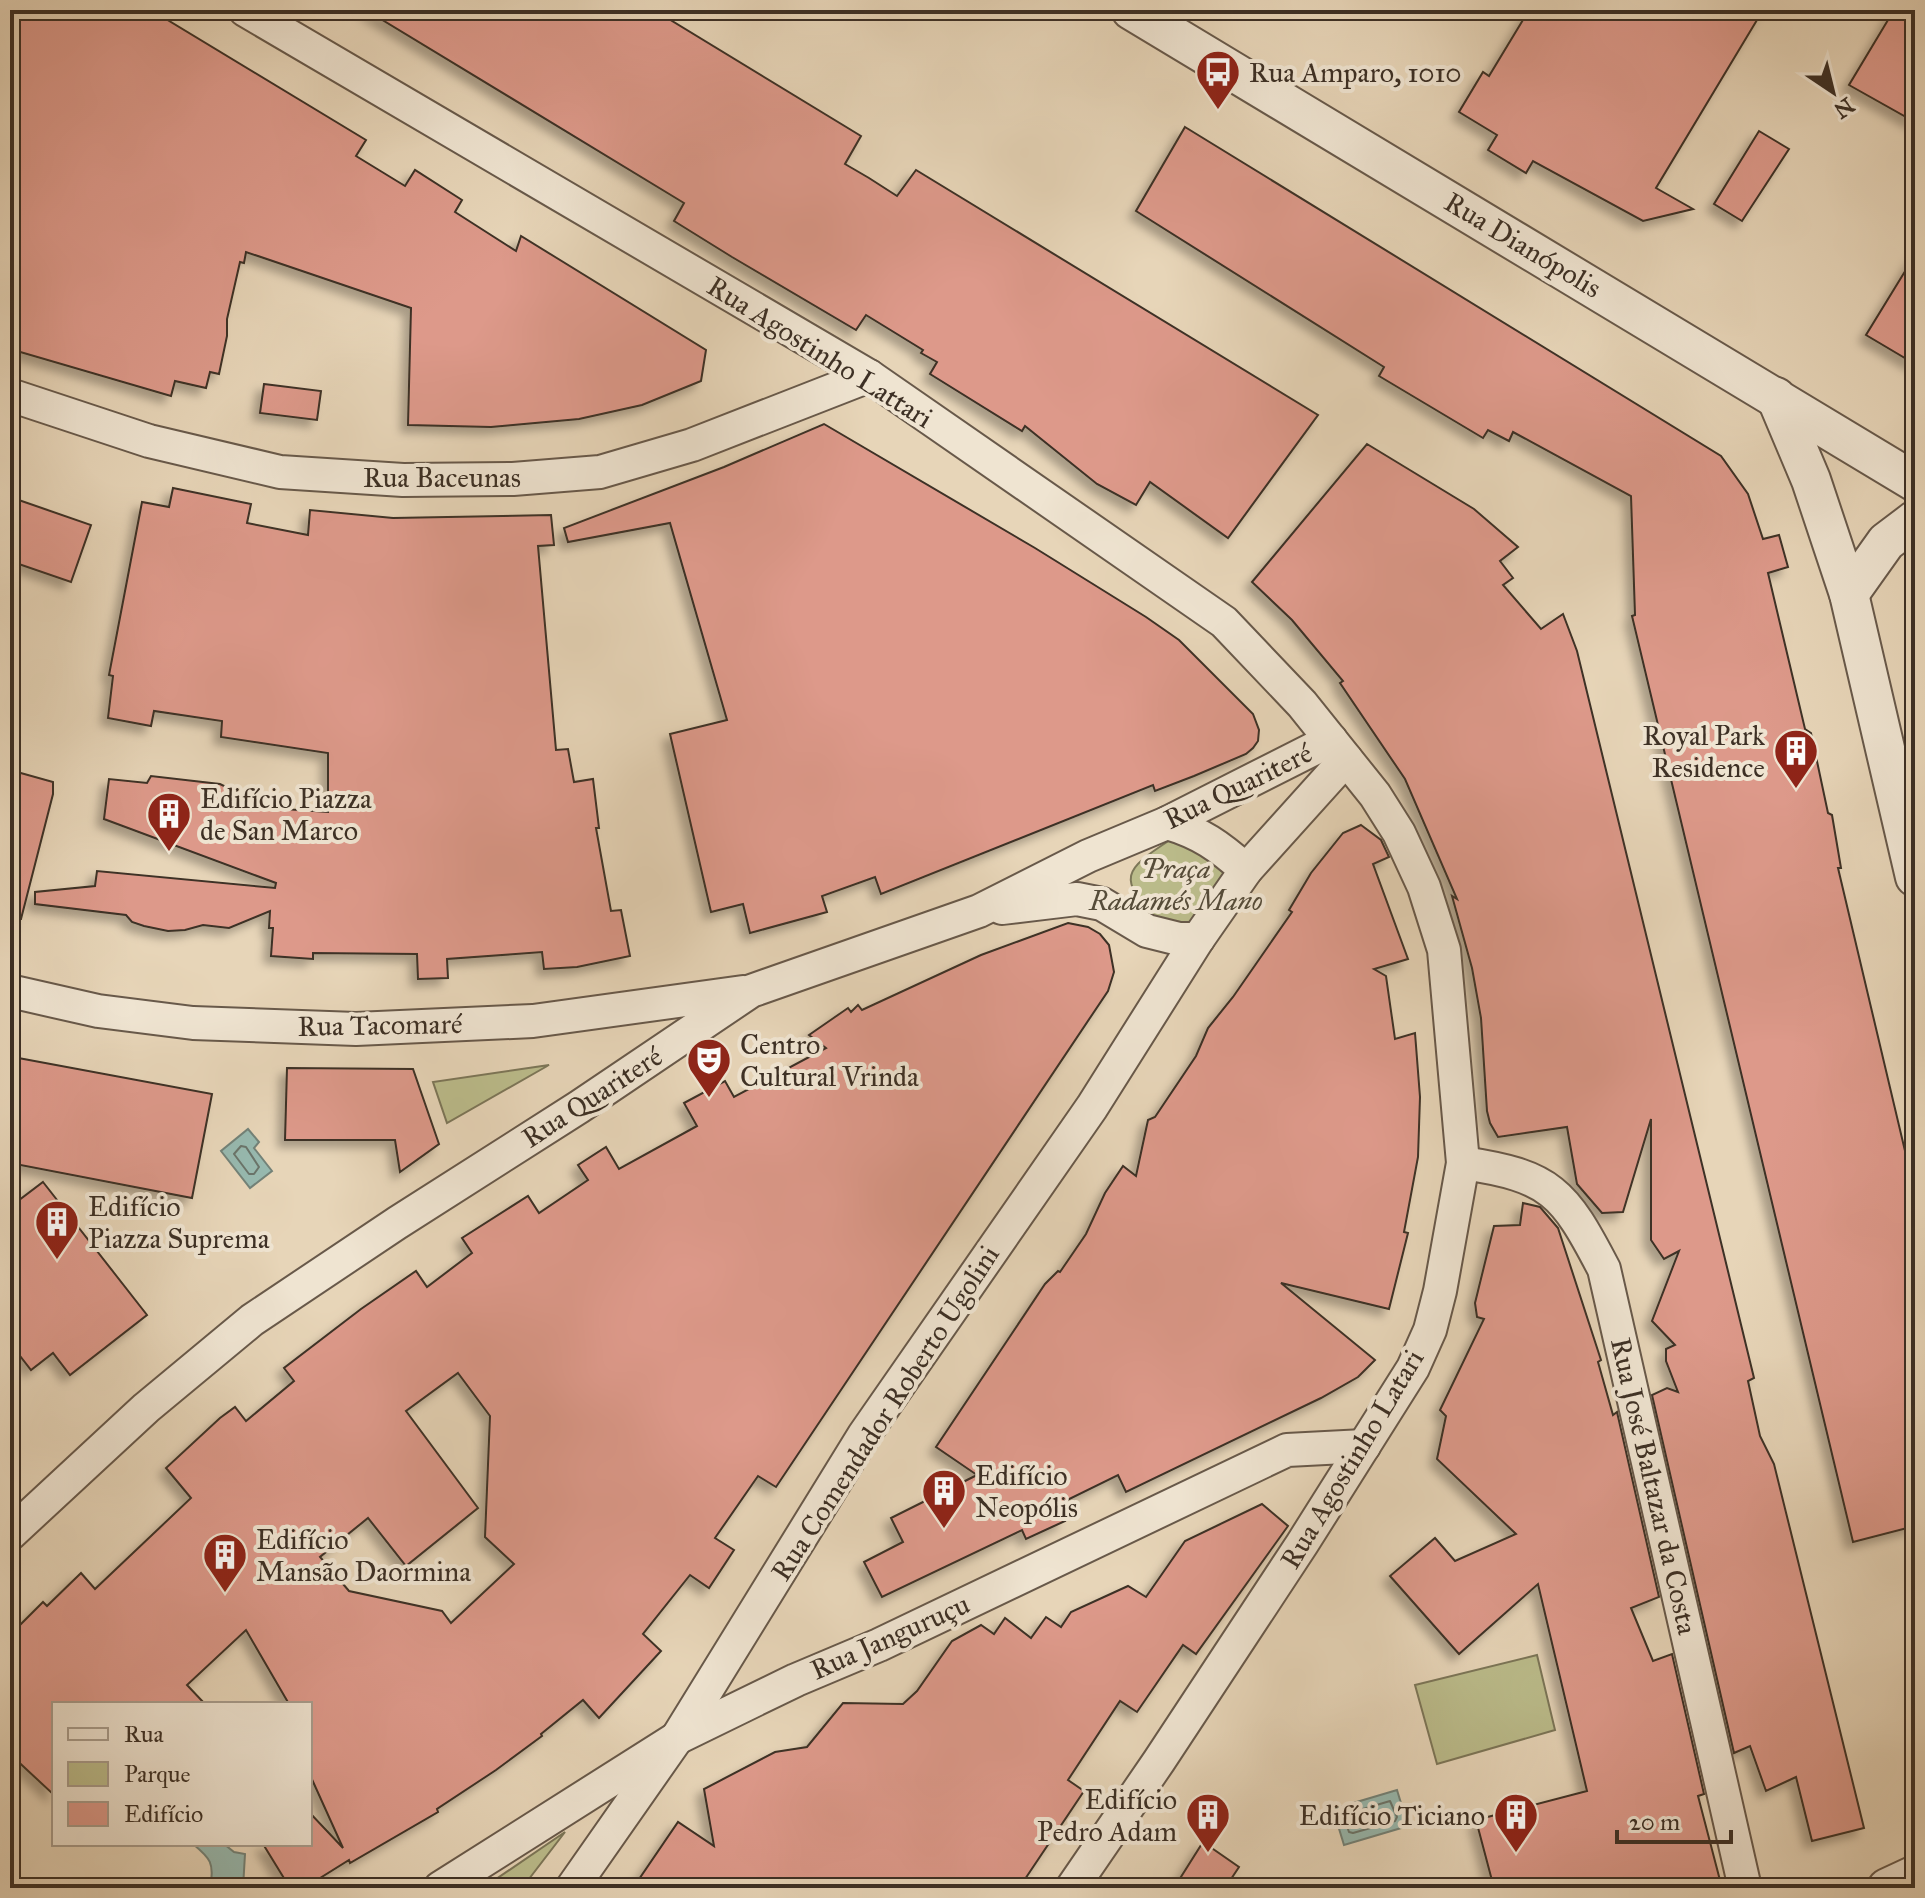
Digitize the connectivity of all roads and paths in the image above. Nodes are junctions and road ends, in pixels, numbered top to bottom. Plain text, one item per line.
1 (245, 10) edge
2 (1131, 10) edge
3 (869, 376) junction
4 (10, 395) edge
5 (1776, 397) junction
6 (1915, 482) edge
7 (1915, 520) edge
8 (1849, 594) junction
9 (1338, 749) junction
10 (1167, 823) junction
11 (1246, 870) junction
12 (1915, 877) edge
13 (979, 911) junction
14 (1198, 939) junction
15 (10, 991) edge
16 (751, 991) junction
17 (1463, 1163) junction
18 (1364, 1446) junction
19 (10, 1532) edge
20 (677, 1738) junction
21 (1915, 1875) edge
22 (440, 1888) edge
23 (572, 1888) edge
24 (1072, 1888) edge
25 (1745, 1888) edge
26 (1887, 1888) edge

1 - 3 street, Rua Agostinho Lattari
2 - 5 street, Rua Dianópolis
3 - 4 street, Rua Baceunas
3 - 9 street, Rua Agostinho Lattari
5 - 6 street, Rua Dianópolis
5 - 8 street
7 - 8 street
8 - 12 street
9 - 10 street, Rua Quariteré
9 - 11 street, Rua Comendador Roberto Ugolini
9 - 17 street, Rua Agostinho Latari
10 - 11 street
10 - 13 street, Rua Quariteré
11 - 14 street, Rua Comendador Roberto Ugolini
13 - 14 street
13 - 16 street, Rua Quariteré
14 - 20 street, Rua Comendador Roberto Ugolini
15 - 16 street, Rua Tacomaré
16 - 19 street, Rua Quariteré
17 - 18 street, Rua Agostinho Latari
17 - 25 street, Rua José Baltazar da Costa
18 - 20 street, Rua Janguruçu
18 - 24 street, Rua Agostinho Latari
20 - 22 street, Rua Janguruçu
20 - 23 street, Rua Comendador Roberto Ugolini
21 - 26 street

